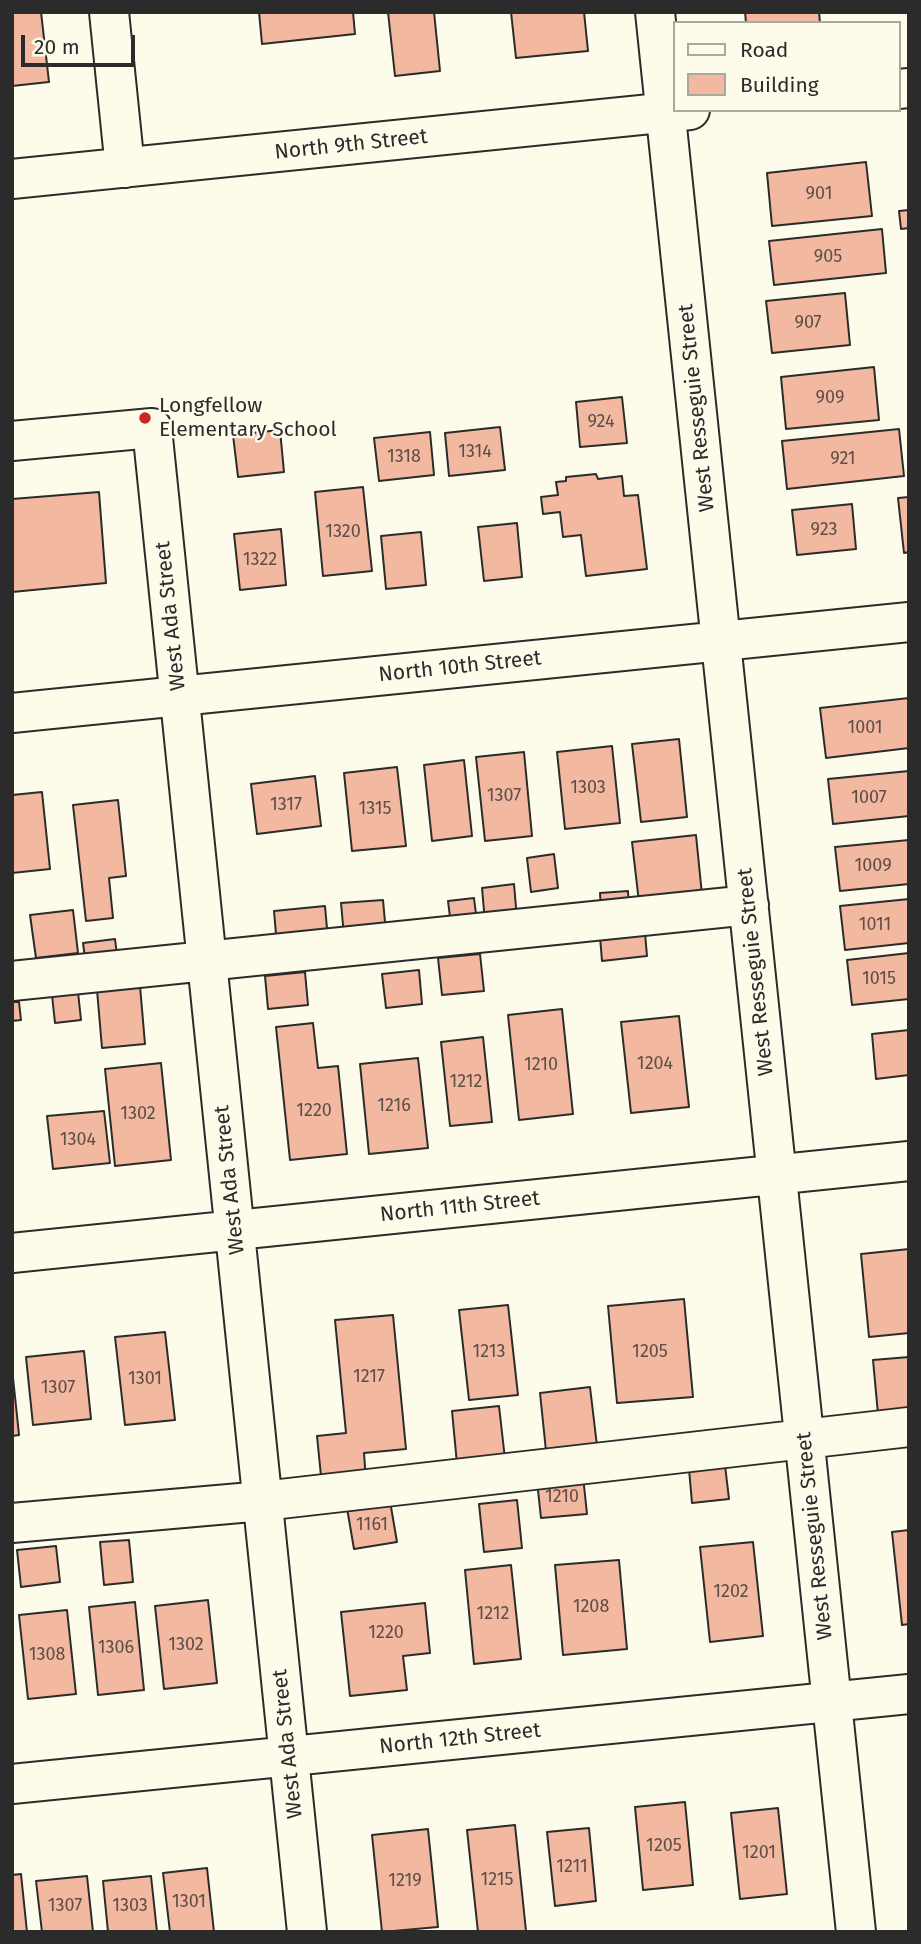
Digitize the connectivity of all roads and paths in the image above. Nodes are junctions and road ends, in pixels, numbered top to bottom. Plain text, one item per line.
1 (109, 12) edge
2 (656, 12) edge
3 (673, 88) edge
4 (673, 112) edge
5 (678, 112) edge
6 (125, 168) junction
7 (12, 179) edge
8 (12, 441) edge
9 (909, 622) edge
10 (721, 641) junction
11 (180, 695) junction
12 (12, 713) edge
13 (749, 905) junction
14 (207, 961) junction
15 (12, 981) edge
16 (909, 1161) edge
17 (777, 1175) junction
18 (234, 1230) junction
19 (12, 1253) edge
20 (909, 1427) edge
21 (805, 1439) junction
22 (263, 1501) junction
23 (12, 1524) edge
24 (909, 1694) edge
25 (832, 1702) junction
26 (289, 1756) junction
27 (12, 1784) edge
28 (307, 1932) edge
29 (856, 1932) edge

1 - 6 street
2 - 3 street, West Resseguie Street
4 - 6 street, North 9th Street
5 - 10 street, West Resseguie Street
6 - 7 street, North 9th Street
8 - 11 street, West Ada Street
9 - 10 street, North 10th Street
10 - 11 street, North 10th Street
10 - 13 street, West Resseguie Street
11 - 12 street, North 10th Street
11 - 14 street, West Ada Street
13 - 14 street
13 - 17 street, West Resseguie Street
14 - 15 street
14 - 18 street, West Ada Street
16 - 17 street, North 11th Street
17 - 18 street, North 11th Street
17 - 21 street, West Resseguie Street
18 - 19 street, North 11th Street
18 - 22 street, West Ada Street
20 - 21 street
21 - 22 street
21 - 25 street, West Resseguie Street
22 - 23 street
22 - 26 street, West Ada Street
24 - 25 street, North 12th Street
25 - 26 street, North 12th Street
25 - 29 street, West Resseguie Street
26 - 27 street, North 12th Street
26 - 28 street, West Ada Street

